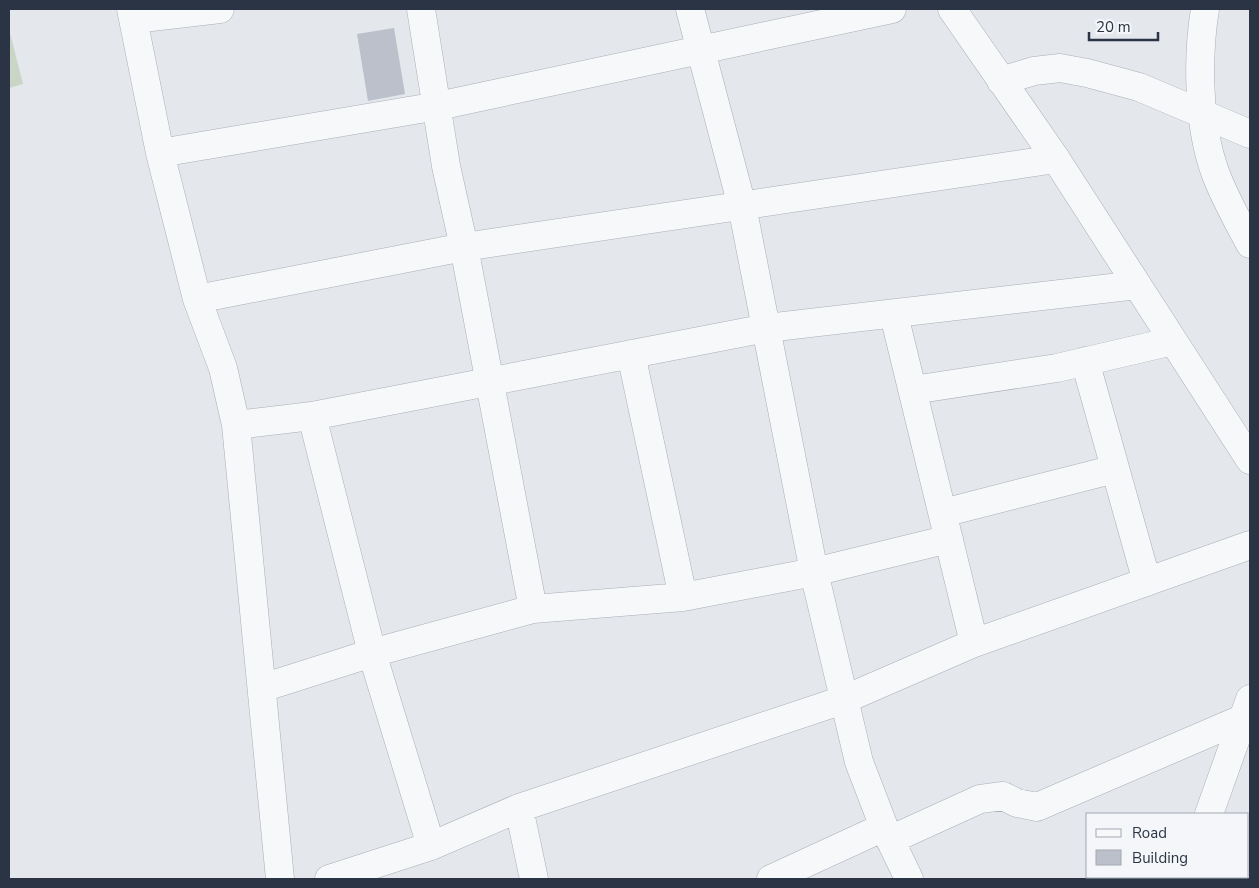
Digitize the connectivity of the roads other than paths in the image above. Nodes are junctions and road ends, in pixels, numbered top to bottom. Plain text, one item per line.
1 (220, 9) edge
2 (421, 9) edge
3 (690, 9) edge
4 (892, 9) edge
5 (952, 9) edge
6 (1206, 9) edge
7 (132, 14) edge
8 (701, 50) junction
9 (1001, 81) junction
10 (438, 106) junction
11 (1204, 114) junction
12 (1250, 134) edge
13 (160, 153) junction
14 (1056, 159) junction
15 (742, 206) junction
16 (1250, 244) edge
17 (464, 247) junction
18 (1137, 285) junction
19 (197, 298) junction
20 (894, 315) junction
21 (767, 328) junction
22 (1173, 341) junction
23 (631, 354) junction
24 (1085, 362) junction
25 (488, 381) junction
26 (912, 390) junction
27 (312, 416) junction
28 (236, 425) junction
29 (1250, 460) edge
30 (1116, 469) junction
31 (946, 526) junction
32 (1250, 545) edge
33 (814, 572) junction
34 (1147, 582) junction
35 (683, 598) junction
36 (533, 609) junction
37 (974, 643) junction
38 (372, 653) junction
39 (262, 688) junction
40 (843, 700) junction
41 (1247, 709) edge
42 (519, 808) junction
43 (1209, 813) edge
44 (887, 833) junction
45 (431, 846) junction
46 (280, 879) edge
47 (329, 879) edge
48 (534, 879) edge
49 (771, 879) edge
50 (909, 879) edge

1 - 7 street
2 - 10 street
3 - 8 street
4 - 8 street
5 - 9 street
6 - 11 street
7 - 13 street
8 - 10 street
8 - 15 street
9 - 11 street
9 - 14 street
10 - 13 street
10 - 17 street
11 - 12 street
11 - 16 street
13 - 19 street
14 - 15 street
14 - 18 street
15 - 17 street
15 - 21 street
17 - 19 street
17 - 25 street
18 - 20 street
18 - 22 street
19 - 28 street
20 - 21 street
20 - 26 street
21 - 23 street
21 - 33 street
22 - 24 street
22 - 29 street
23 - 25 street
23 - 35 street
24 - 26 street
24 - 30 street
25 - 27 street
25 - 36 street
26 - 31 street
27 - 28 street
27 - 38 street
28 - 39 street
30 - 31 street
30 - 34 street
31 - 33 street
31 - 37 street
32 - 34 street
33 - 35 street
33 - 40 street
34 - 37 street
35 - 36 street
36 - 38 street
37 - 40 street
38 - 39 street
38 - 45 street
39 - 46 street
40 - 42 street
40 - 44 street
41 - 43 street
41 - 44 street
42 - 45 street
42 - 48 street
44 - 49 street
44 - 50 street
45 - 47 street

